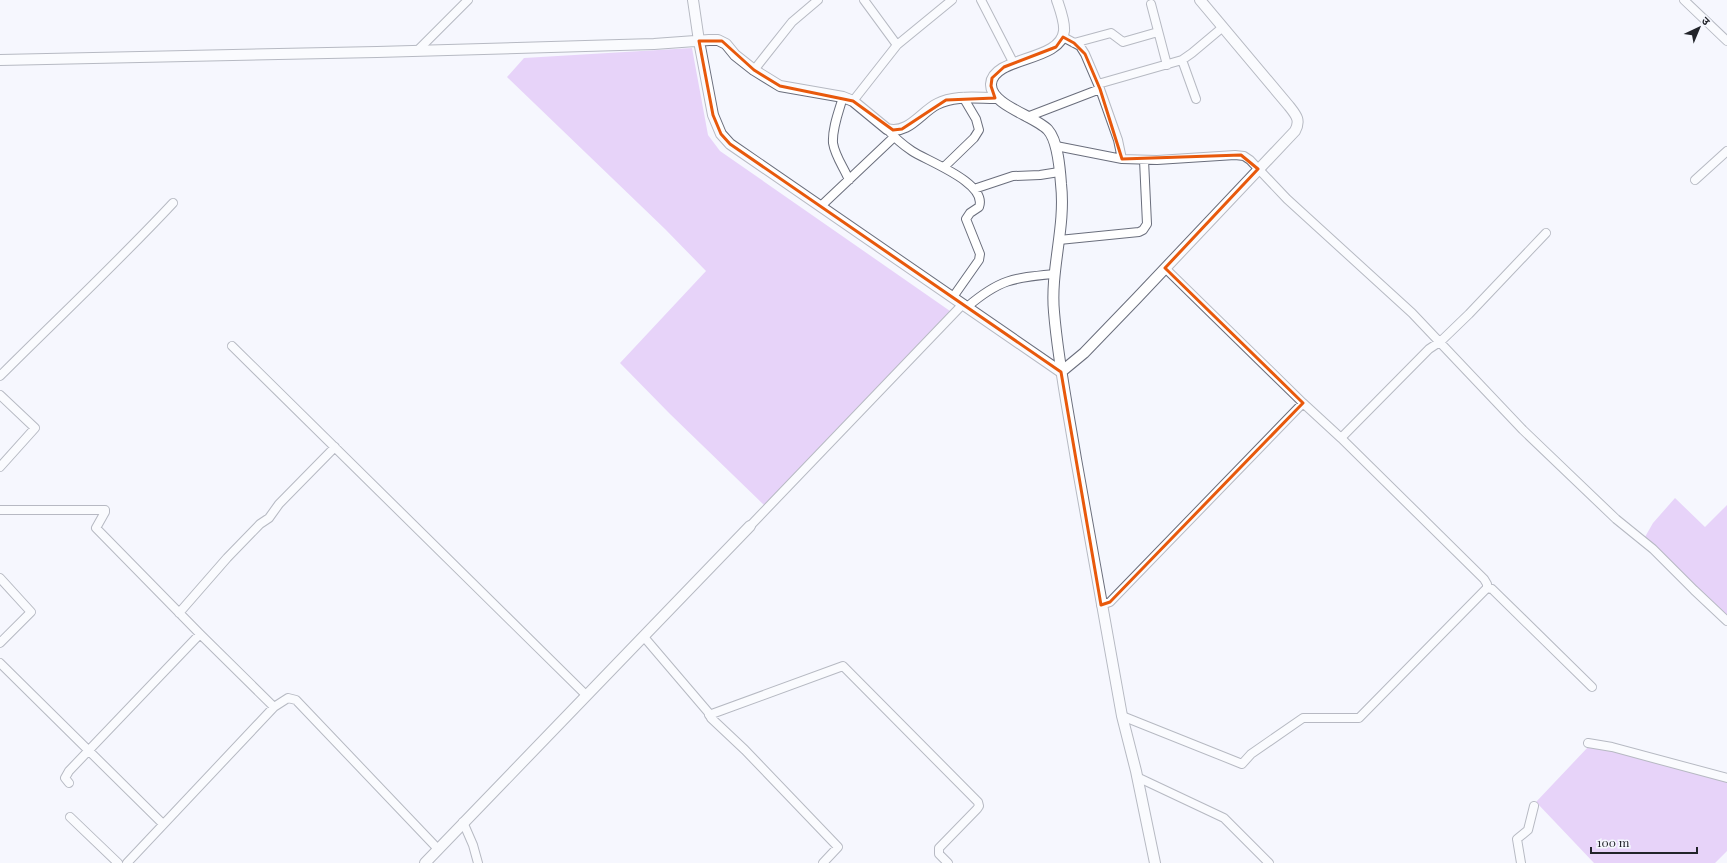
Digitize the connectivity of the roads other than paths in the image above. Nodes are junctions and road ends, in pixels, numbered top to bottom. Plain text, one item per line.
1 (468, 0) edge
2 (693, 0) edge
3 (864, 0) edge
4 (952, 0) edge
5 (981, 0) edge
6 (1058, 0) edge
7 (1200, 0) edge
8 (1684, 0) edge
9 (814, 1) edge
10 (1151, 4) dead end
11 (1223, 28) junction
12 (1158, 32) junction
13 (1063, 37) junction
14 (699, 40) junction
15 (1727, 41) edge
16 (1074, 43) junction
17 (897, 45) junction
18 (418, 51) junction
19 (0, 60) edge
20 (1182, 60) junction
21 (1014, 64) junction
22 (1167, 66) junction
23 (754, 70) junction
24 (1099, 86) junction
25 (843, 97) junction
26 (963, 98) junction
27 (995, 98) junction
28 (1196, 99) dead end
29 (853, 101) junction
30 (1027, 117) junction
31 (887, 129) junction
32 (894, 137) junction
33 (1056, 146) junction
34 (1727, 151) edge
35 (1122, 159) junction
36 (1144, 160) junction
37 (944, 167) junction
38 (1258, 168) junction
39 (1059, 172) junction
40 (849, 180) junction
41 (1695, 180) dead end
42 (974, 189) junction
43 (172, 203) dead end
44 (821, 206) junction
45 (1546, 233) dead end
46 (1059, 240) junction
47 (1164, 268) junction
48 (1054, 274) junction
49 (953, 297) junction
50 (965, 306) junction
51 (1441, 341) junction
52 (232, 346) dead end
53 (1061, 372) junction
54 (0, 376) edge
55 (0, 395) edge
56 (1303, 403) junction
57 (1341, 438) junction
58 (334, 447) junction
59 (0, 467) edge
60 (0, 510) edge
61 (750, 526) joint
62 (0, 578) edge
63 (1487, 588) junction
64 (1101, 605) junction
65 (179, 613) junction
66 (1727, 621) edge
67 (200, 634) junction
68 (644, 637) junction
69 (0, 643) edge
70 (0, 663) edge
71 (1592, 687) dead end
72 (586, 696) junction
73 (274, 707) junction
74 (709, 715) junction
75 (1122, 716) junction
76 (1588, 743) dead end
77 (89, 751) junction
78 (1137, 778) junction
79 (1727, 778) edge
80 (69, 783) dead end
81 (1534, 806) dead end
82 (70, 817) dead end
83 (463, 822) junction
84 (163, 824) junction
85 (438, 849) junction
86 (118, 863) edge
87 (127, 863) edge
88 (425, 863) edge
89 (478, 863) edge
90 (823, 863) edge
91 (948, 863) edge
92 (1155, 863) edge
93 (1269, 863) edge
94 (1521, 863) edge

1 - 18 street
2 - 14 street
3 - 17 street
4 - 17 street
5 - 21 street
6 - 13 street
7 - 11 street
8 - 15 street
9 - 23 street
10 - 12 street
11 - 20 street
11 - 38 street
12 - 16 street
12 - 22 street
13 - 16 street
13 - 21 street
14 - 18 street
14 - 23 street
14 - 44 street
16 - 24 street
17 - 29 street
18 - 19 street
20 - 22 street
20 - 28 street
21 - 27 street
22 - 24 street
23 - 25 street
24 - 30 street
24 - 35 street
25 - 29 street
25 - 40 street
26 - 27 street
26 - 31 street
26 - 37 street
27 - 30 street
29 - 31 street
30 - 33 street
31 - 32 street
32 - 37 street
32 - 40 street
33 - 35 street
33 - 39 street
34 - 41 street
35 - 36 street
36 - 38 street
36 - 46 street
37 - 42 street
38 - 47 street
38 - 51 street
39 - 42 street
39 - 46 street
40 - 44 street
42 - 49 street
43 - 54 street
44 - 49 street
45 - 51 street
46 - 48 street
47 - 53 street
47 - 56 street
48 - 50 street
48 - 53 street
49 - 50 street
50 - 53 street
50 - 61 street
51 - 57 street
51 - 66 street
52 - 58 street
53 - 64 street
55 - 59 street
56 - 57 street
56 - 64 street
57 - 63 street
58 - 65 street
58 - 72 street
60 - 65 street
61 - 68 street
62 - 69 street
63 - 71 street
63 - 75 street
64 - 75 street
65 - 67 street
67 - 73 street
67 - 77 street
68 - 72 street
68 - 74 street
70 - 77 street
72 - 83 street
73 - 84 street
73 - 85 street
74 - 90 street
74 - 91 street
75 - 78 street
76 - 79 street
77 - 80 street
77 - 84 street
78 - 92 street
78 - 93 street
81 - 94 street
82 - 86 street
83 - 85 street
83 - 89 street
84 - 87 street
85 - 88 street

